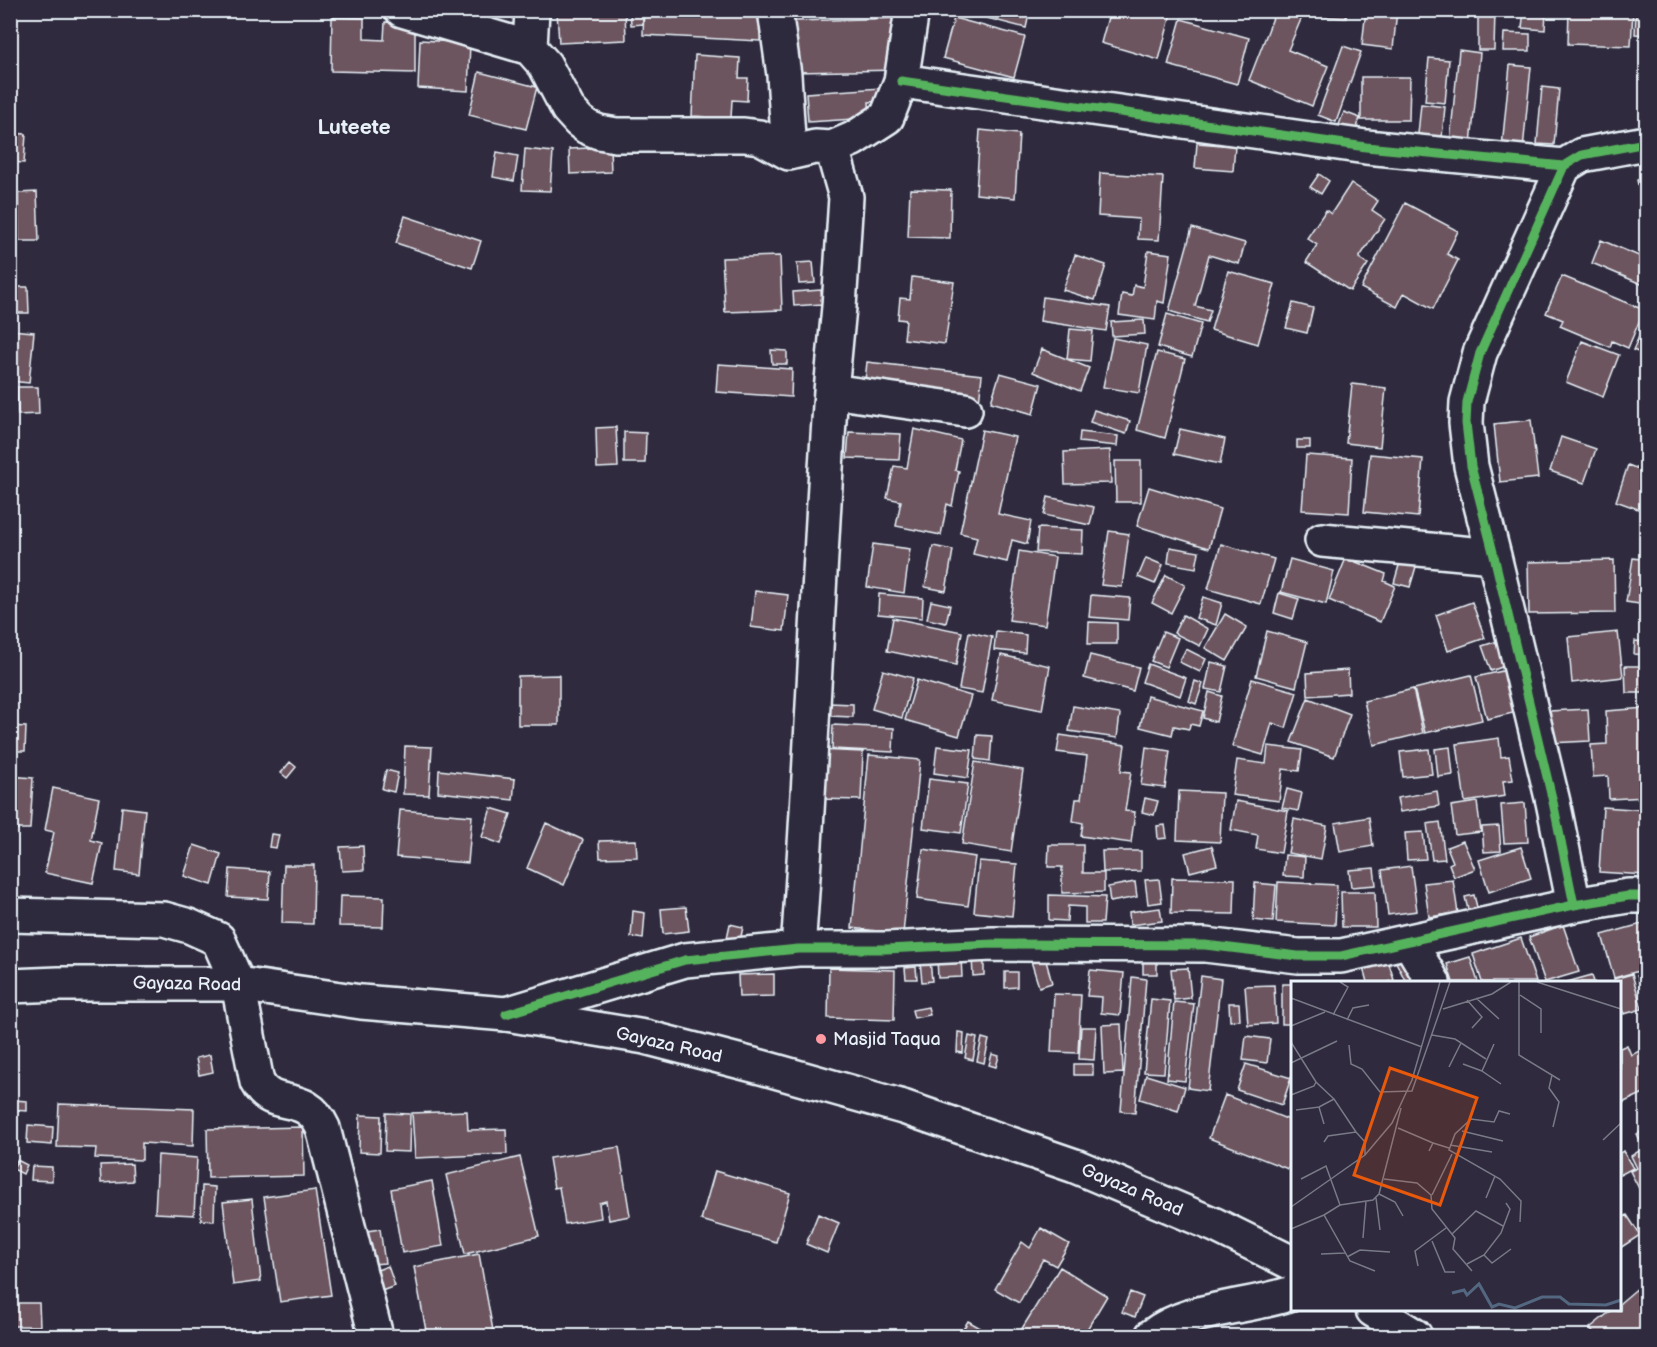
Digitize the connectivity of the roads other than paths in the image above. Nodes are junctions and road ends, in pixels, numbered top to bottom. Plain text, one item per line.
1 (402, 10) edge
2 (532, 10) edge
3 (775, 10) edge
4 (912, 10) edge
5 (530, 48) junction
6 (901, 81) junction
7 (1647, 143) edge
8 (832, 148) junction
9 (789, 153) junction
10 (1564, 166) junction
11 (831, 392) junction
12 (965, 410) dead end
13 (1322, 540) dead end
14 (1494, 555) junction
15 (1647, 896) edge
16 (1574, 905) junction
17 (10, 915) edge
18 (1409, 941) junction
19 (798, 949) junction
20 (1432, 981) edge
21 (238, 984) junction
22 (10, 986) edge
23 (506, 1014) junction
24 (1291, 1262) edge
25 (1291, 1294) edge
26 (1374, 1311) edge
27 (376, 1336) edge
28 (1152, 1336) edge
29 (1415, 1336) edge

1 - 5 street
2 - 5 street
3 - 9 street
4 - 6 street
5 - 9 street
6 - 8 street
6 - 10 street
7 - 10 street
8 - 9 street
8 - 11 street
10 - 14 street
11 - 12 street
11 - 19 street
13 - 14 street
14 - 16 street
15 - 16 street
16 - 18 street
17 - 21 street
18 - 19 street
18 - 20 street
19 - 23 street
21 - 22 street, Gayaza Road
21 - 23 street, Gayaza Road
21 - 27 street
23 - 24 street, Gayaza Road
25 - 28 street
26 - 29 street

